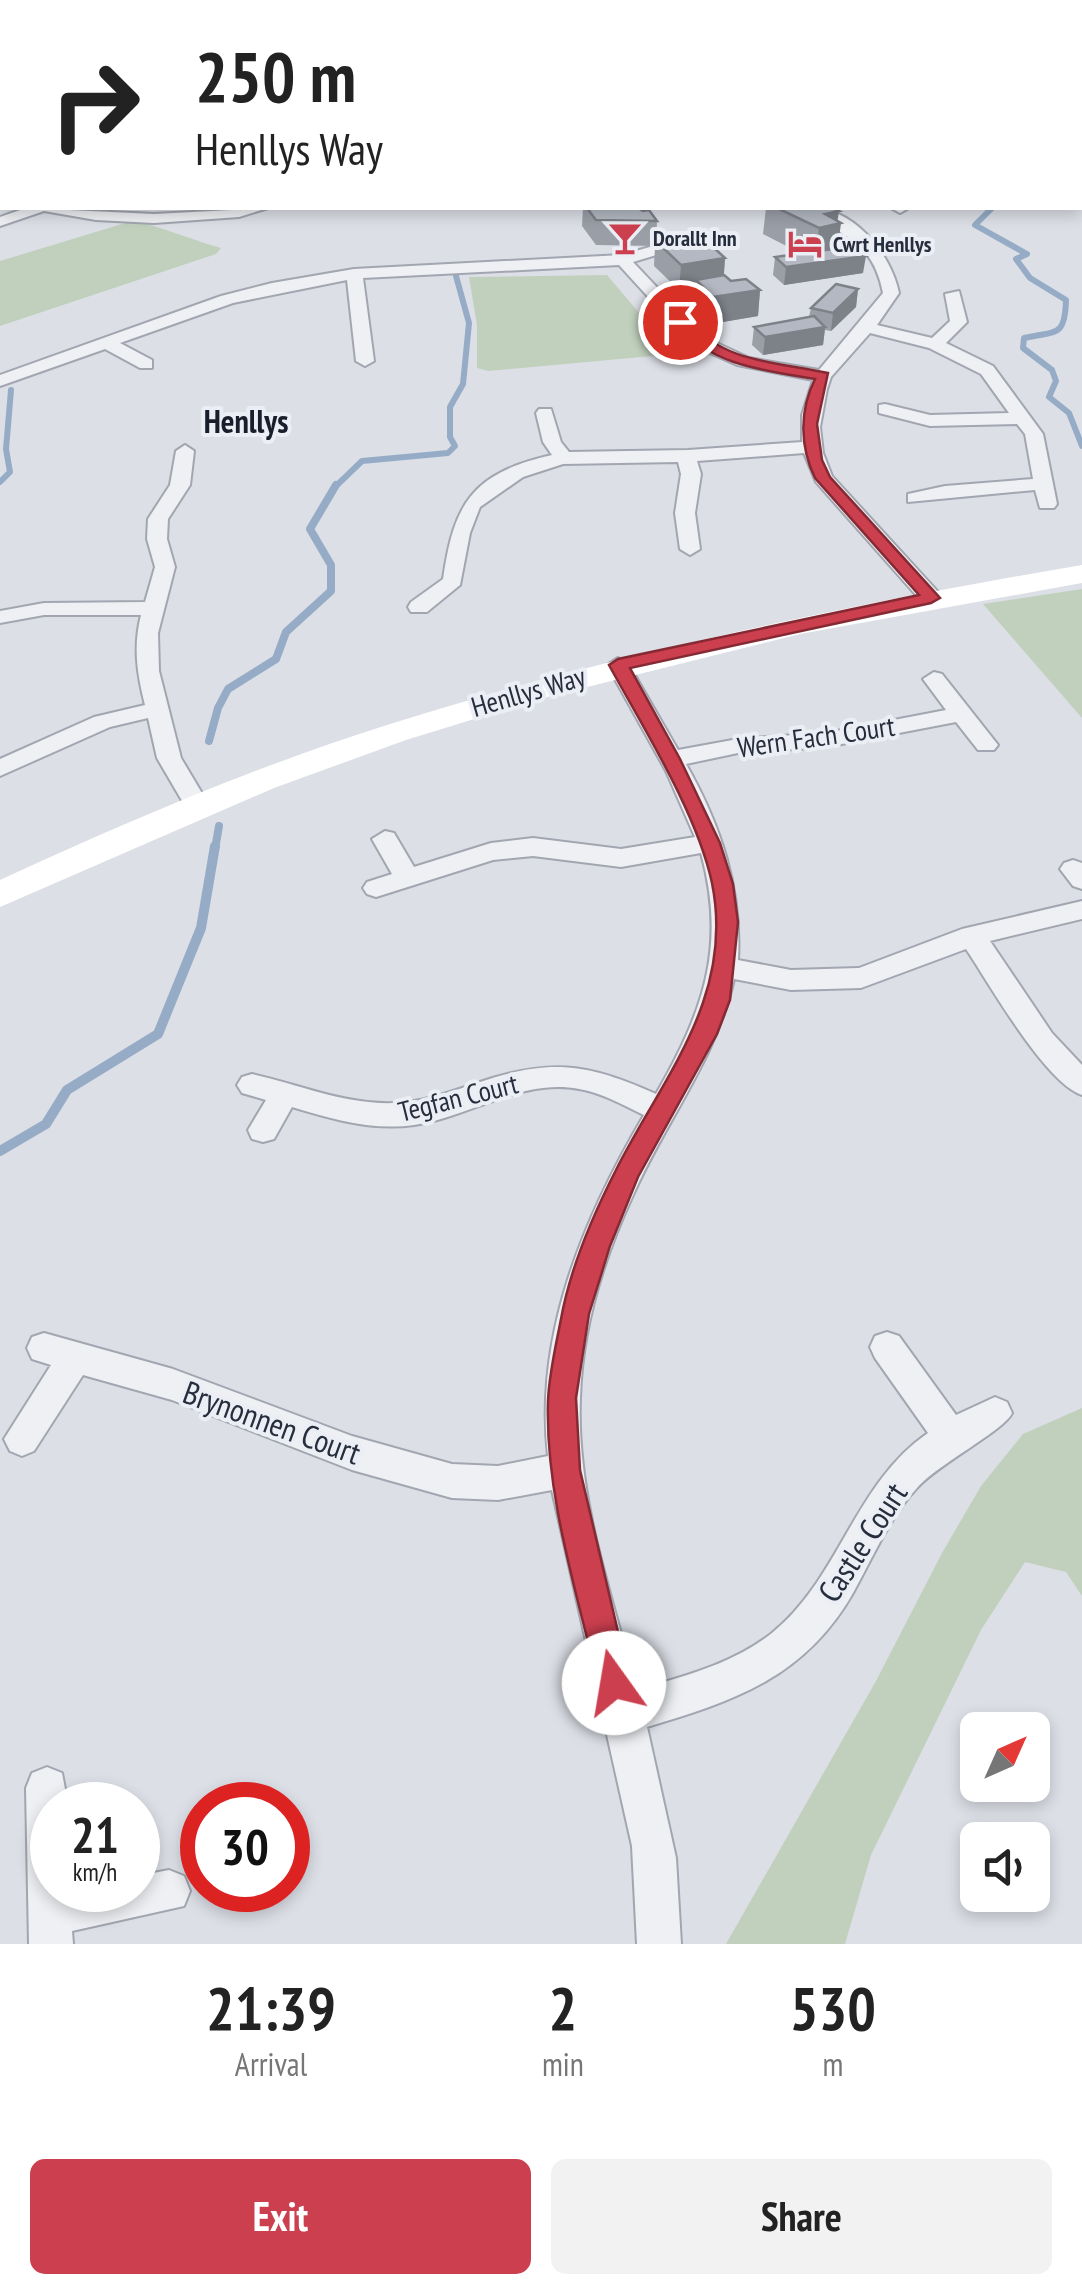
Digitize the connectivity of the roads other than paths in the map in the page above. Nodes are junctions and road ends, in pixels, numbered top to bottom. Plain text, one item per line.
1 (33, 210) edge
2 (58, 210) edge
3 (248, 210) edge
4 (818, 210) edge
5 (0, 222) edge
6 (690, 240) edge
7 (623, 260) junction
8 (354, 274) junction
9 (953, 294) dead end
10 (867, 327) junction
11 (108, 344) junction
12 (935, 344) junction
13 (365, 360) dead end
14 (146, 364) dead end
15 (823, 376) junction
16 (0, 381) edge
17 (884, 409) dead end
18 (545, 413) dead end
19 (1020, 418) junction
20 (812, 448) junction
21 (184, 451) dead end
22 (686, 456) junction
23 (563, 457) junction
24 (916, 498) dead end
25 (690, 549) dead end
26 (1082, 574) edge
27 (931, 598) junction
28 (419, 607) dead end
29 (153, 608) junction
30 (0, 616) edge
31 (618, 665) junction
32 (934, 679) dead end
33 (157, 710) junction
34 (961, 714) junction
35 (986, 746) dead end
36 (670, 759) junction
37 (0, 768) edge
38 (197, 804) junction
39 (385, 839) dead end
40 (710, 843) junction
41 (408, 879) junction
42 (376, 888) dead end
43 (0, 894) edge
44 (1082, 910) edge
45 (972, 936) junction
46 (724, 967) junction
47 (1082, 1084) edge
48 (252, 1085) dead end
49 (286, 1091) junction
50 (661, 1109) junction
51 (262, 1130) dead end
52 (886, 1348) dead end
53 (995, 1413) dead end
54 (950, 1435) junction
55 (22, 1439) dead end
56 (566, 1470) junction
57 (622, 1714) junction
58 (168, 1890) dead end
59 (50, 1929) edge
60 (659, 1944) edge

1 - 5 street
2 - 3 street
4 - 10 street
6 - 7 street
7 - 8 street
7 - 15 street
8 - 11 street
8 - 13 street
9 - 12 street
10 - 12 street
10 - 15 street
11 - 14 street
11 - 16 street
12 - 19 street
15 - 20 street
17 - 19 street
18 - 23 street
19 - 24 street
20 - 22 street
20 - 27 street
21 - 29 street
22 - 23 street
22 - 25 street
23 - 28 street
26 - 27 street, Henllys Way
27 - 31 street, Henllys Way
29 - 30 street
29 - 33 street
31 - 36 street
31 - 38 street, Henllys Way
32 - 34 street
33 - 37 street
33 - 38 street
34 - 35 street
34 - 36 street, Wern Fach Court
36 - 40 street
38 - 43 street, Henllys Way
39 - 41 street
40 - 41 street
40 - 46 street
41 - 42 street
44 - 45 street
45 - 46 street
45 - 47 street
46 - 50 street
48 - 49 street, Tegfan Court
49 - 50 street, Tegfan Court
49 - 51 street
50 - 56 street
52 - 54 street
53 - 54 street, Castle Court
54 - 57 street, Castle Court
55 - 56 street, Brynonnen Court
56 - 57 street
57 - 60 street
58 - 59 street

